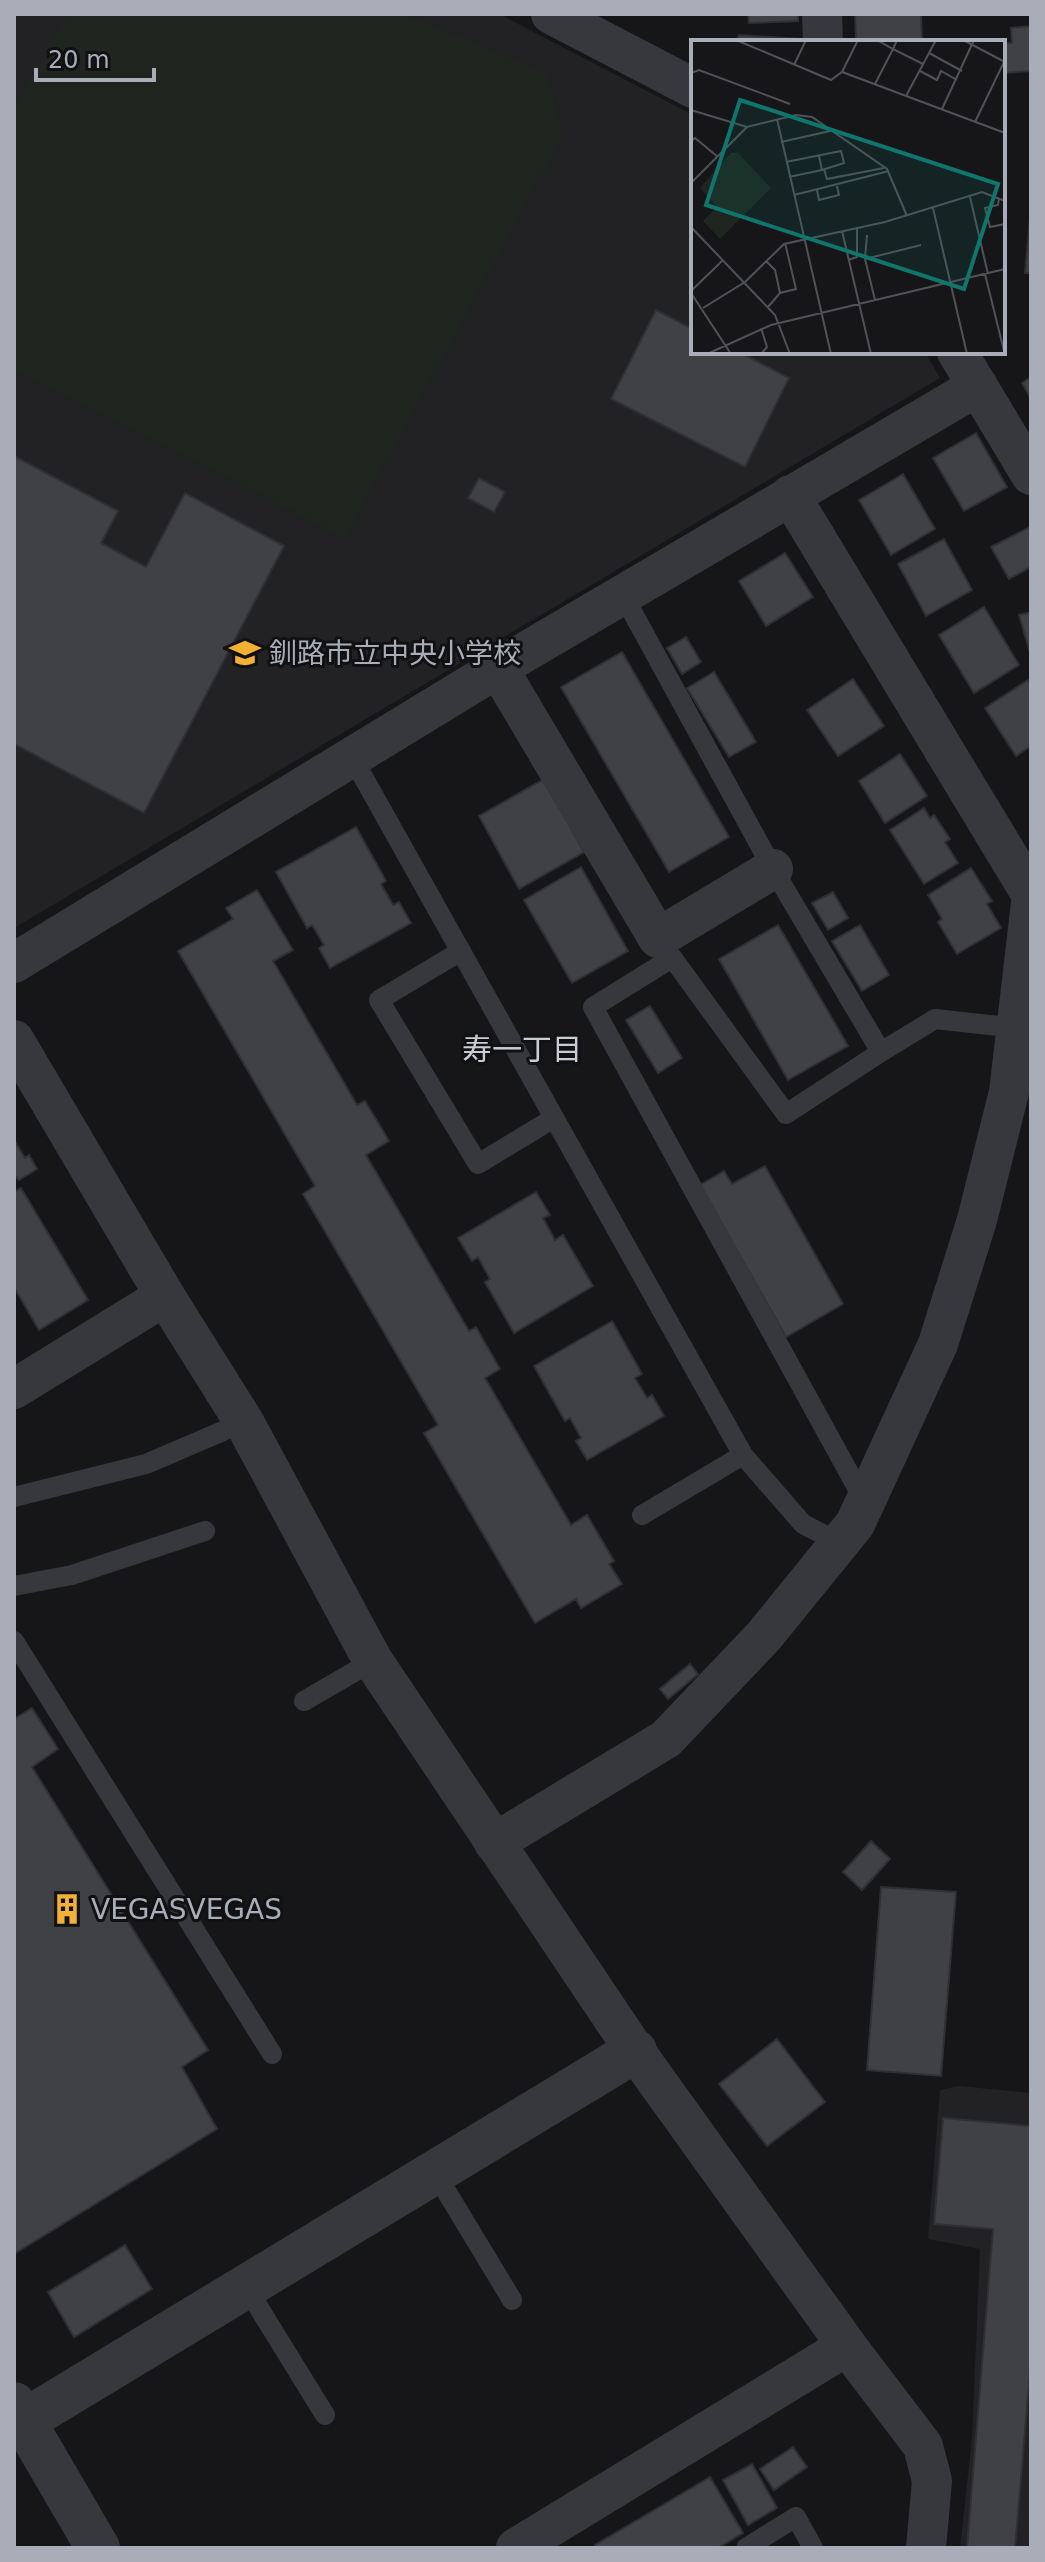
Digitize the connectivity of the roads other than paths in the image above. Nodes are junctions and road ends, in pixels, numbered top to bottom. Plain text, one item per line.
1 (551, 14) edge
2 (822, 14) edge
3 (823, 40) edge
4 (691, 87) edge
5 (958, 354) edge
6 (978, 386) junction
7 (1031, 475) edge
8 (790, 495) junction
9 (623, 595) junction
10 (498, 668) junction
11 (352, 757) junction
12 (773, 869) junction
13 (1031, 894) edge
14 (1031, 903) edge
15 (665, 948) junction
16 (461, 951) junction
17 (14, 963) edge
18 (1017, 1028) junction
19 (14, 1040) edge
20 (881, 1052) junction
21 (554, 1118) junction
22 (165, 1296) junction
23 (14, 1389) edge
24 (244, 1422) junction
25 (743, 1455) junction
26 (14, 1497) edge
27 (865, 1502) junction
28 (642, 1515) dead end
29 (205, 1531) dead end
30 (840, 1543) junction
31 (14, 1586) edge
32 (14, 1641) edge
33 (373, 1661) junction
34 (304, 1701) dead end
35 (494, 1843) junction
36 (635, 2051) junction
37 (272, 2054) dead end
38 (434, 2171) junction
39 (246, 2287) junction
40 (512, 2300) dead end
41 (847, 2346) junction
42 (325, 2415) dead end
43 (17, 2417) edge
44 (98, 2548) edge
45 (516, 2548) edge
46 (746, 2548) edge
47 (813, 2548) edge
48 (926, 2548) edge

1 - 4 street
2 - 3 street
5 - 6 street
6 - 7 street
6 - 8 street
8 - 9 street
8 - 13 street
9 - 10 street
9 - 12 lane
10 - 11 street
10 - 15 street
11 - 16 lane
11 - 17 street
12 - 15 street
12 - 20 lane
14 - 18 street
15 - 20 lane
15 - 27 lane
16 - 21 lane
16 - 21 lane
18 - 20 lane
18 - 27 street
19 - 22 street
21 - 25 lane
22 - 23 street
22 - 24 street
24 - 26 lane
24 - 33 street
25 - 28 lane
25 - 30 lane
27 - 30 street
29 - 31 lane
30 - 35 street
32 - 37 lane
33 - 34 lane
33 - 35 street
35 - 36 street
36 - 38 street
36 - 41 street
38 - 39 street
38 - 40 lane
39 - 42 lane
39 - 43 street
41 - 45 street
41 - 48 street
43 - 44 street
46 - 47 lane

